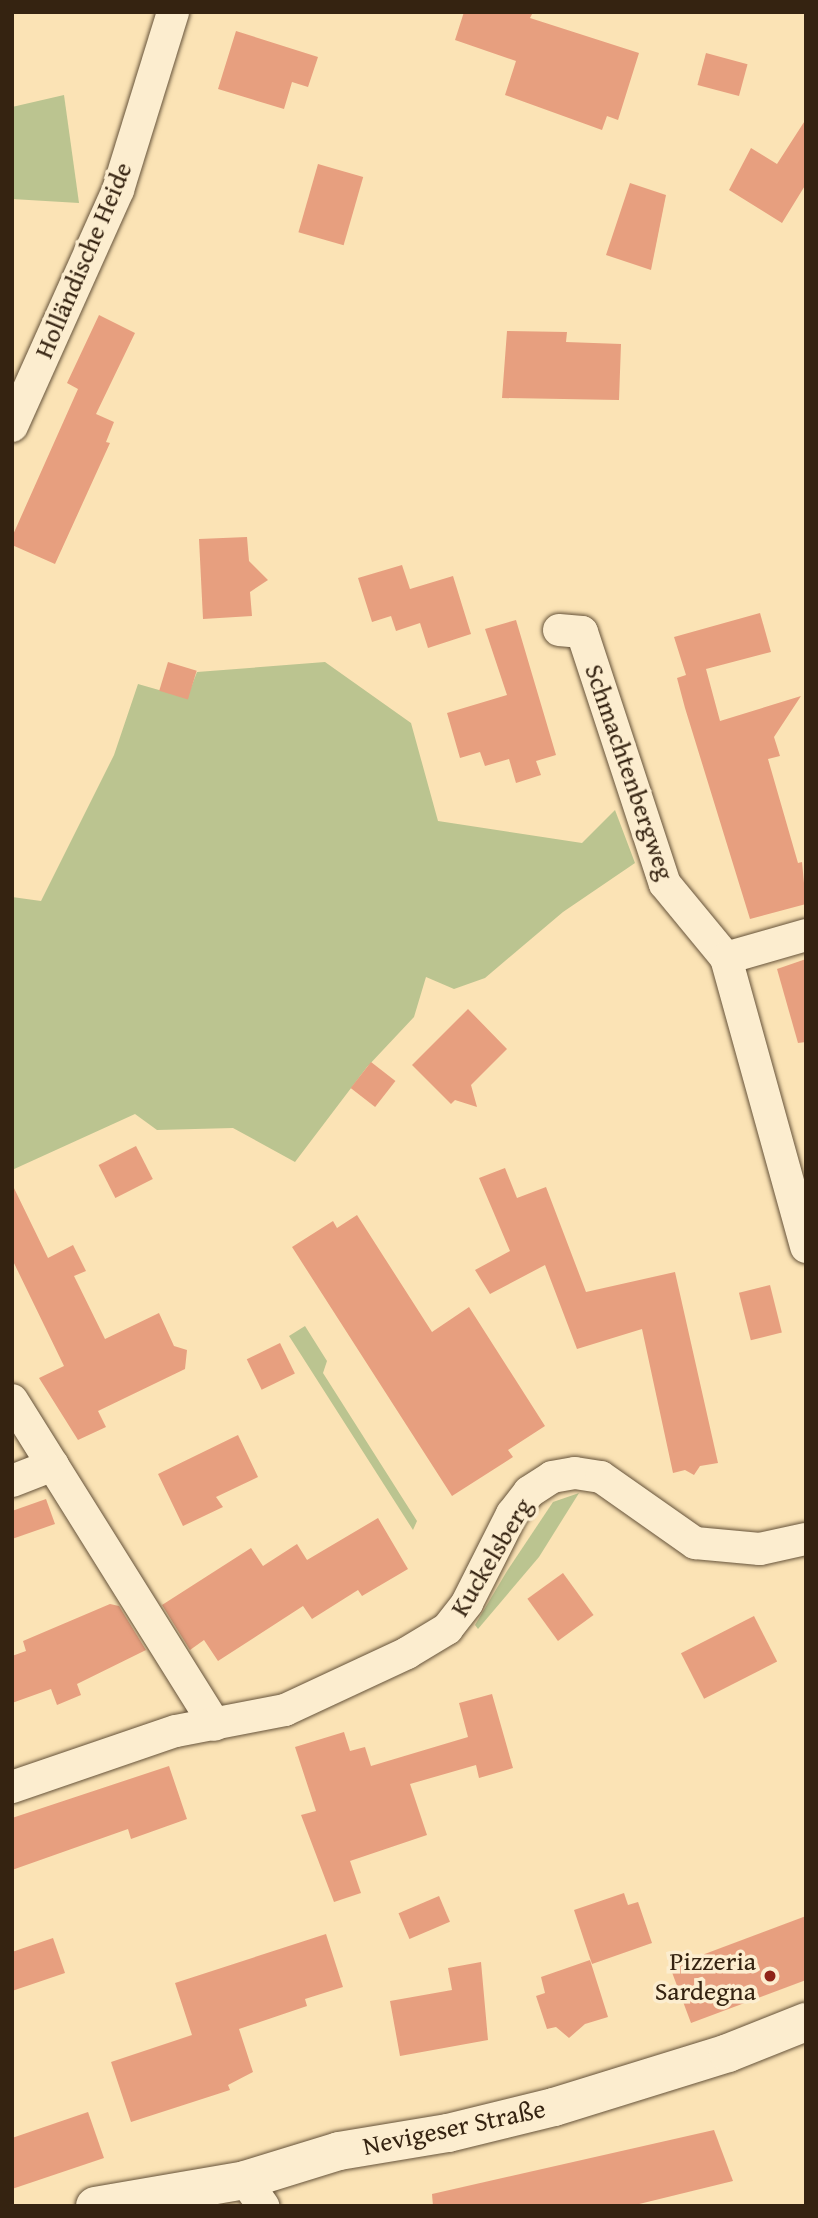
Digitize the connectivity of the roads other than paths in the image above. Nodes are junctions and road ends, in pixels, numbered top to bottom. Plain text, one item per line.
1 (173, 12) edge
2 (12, 426) edge
3 (559, 630) dead end
4 (806, 935) edge
5 (726, 958) junction
6 (806, 1247) edge
7 (12, 1400) edge
8 (53, 1465) junction
9 (12, 1481) edge
10 (806, 1539) edge
11 (215, 1725) junction
12 (12, 1787) edge
13 (806, 2022) edge
14 (254, 2193) edge
15 (95, 2206) edge

1 - 2 street, Holländische Heide
3 - 5 street, Schmachtenbergweg
4 - 5 street
5 - 6 street, Schmachtenbergweg
7 - 8 street
8 - 9 street
8 - 11 street
10 - 11 street, Kuckelsberg
11 - 12 street, Kuckelsberg
13 - 14 main road, Nevigeser Straße
14 - 15 main road, Nevigeser Straße

